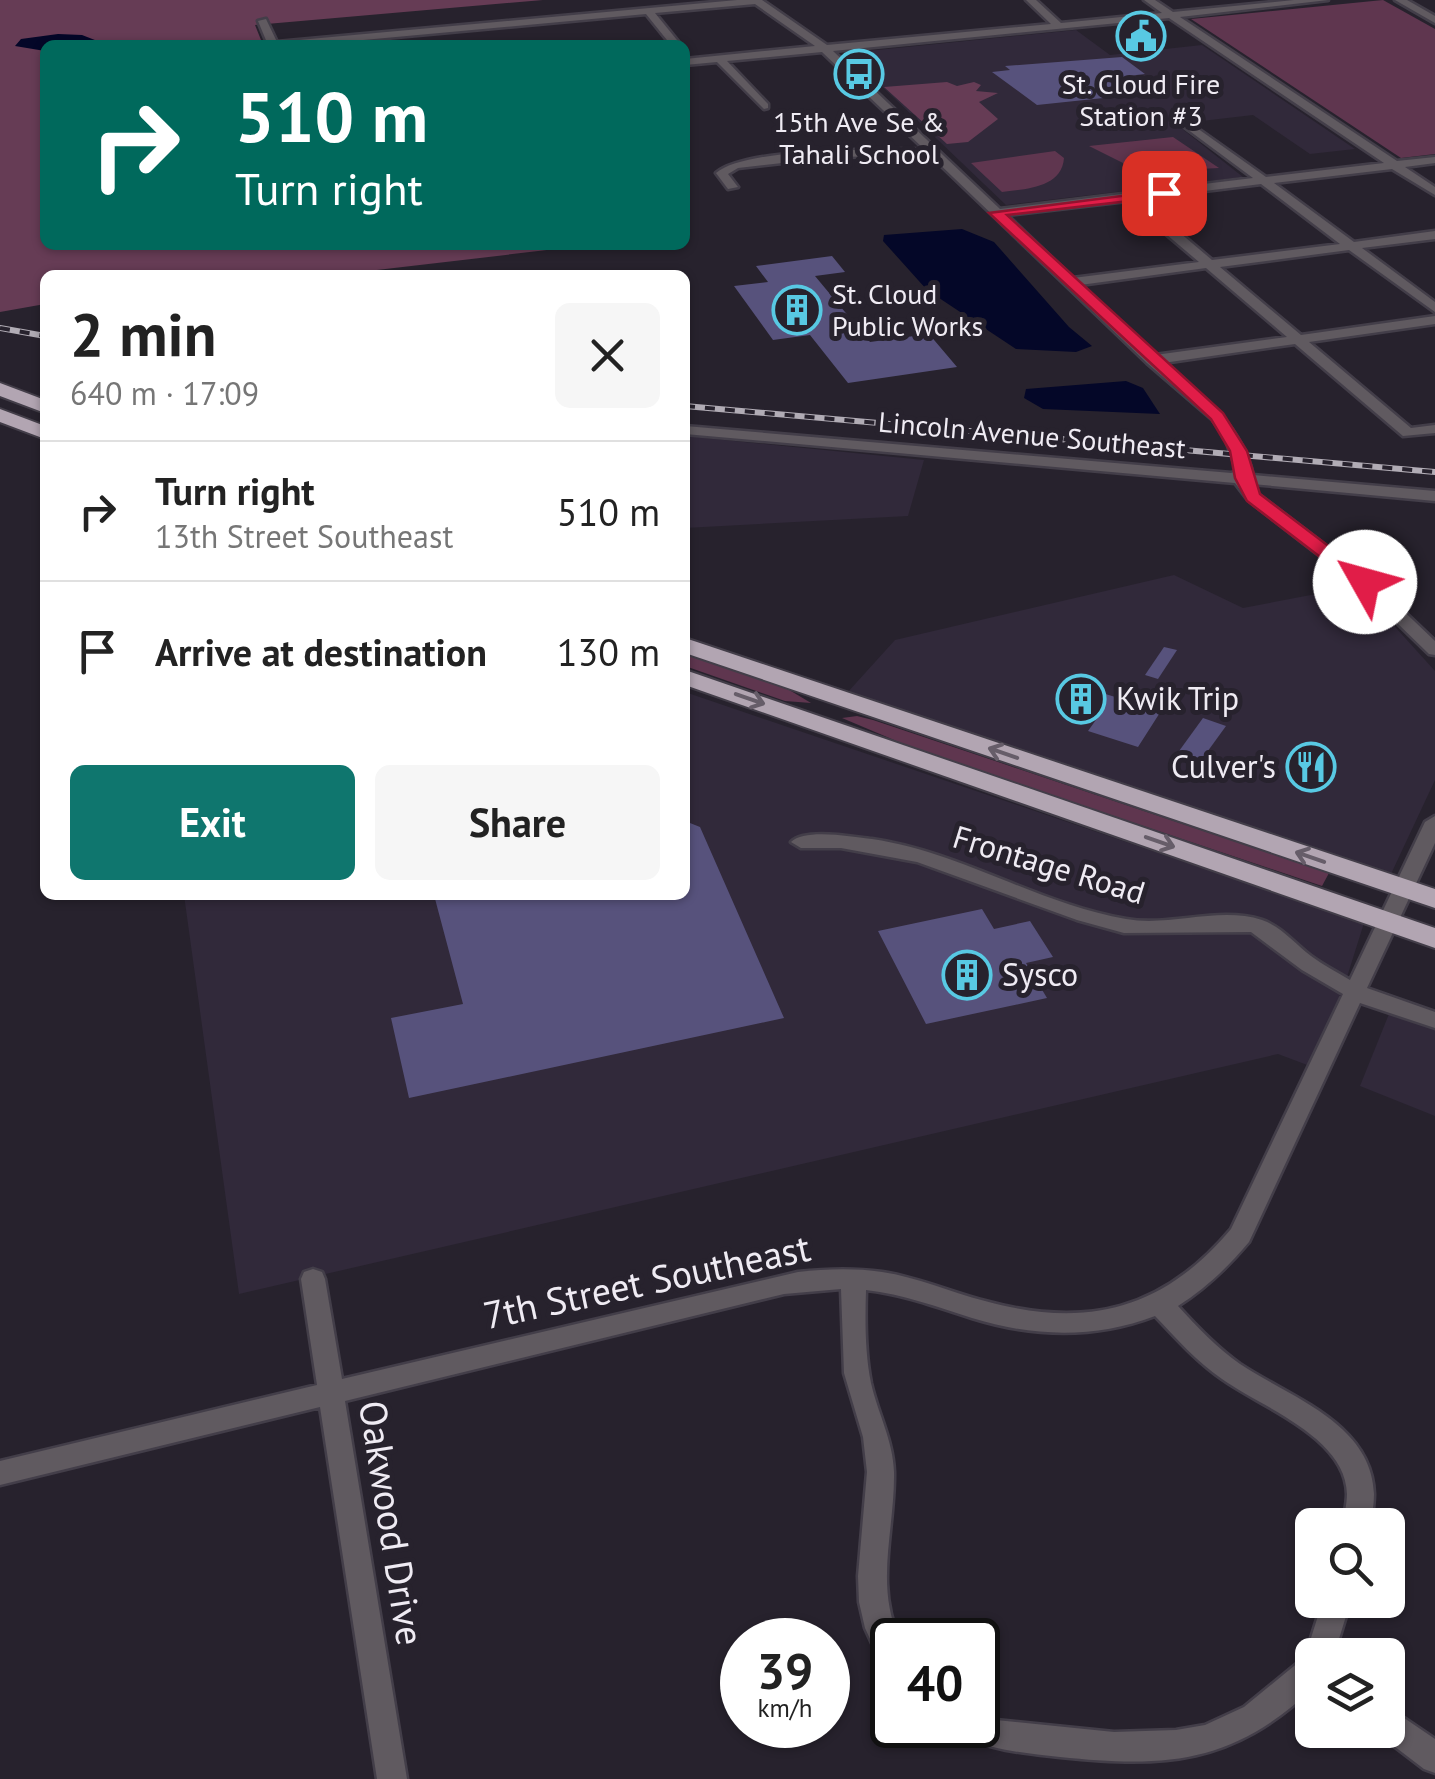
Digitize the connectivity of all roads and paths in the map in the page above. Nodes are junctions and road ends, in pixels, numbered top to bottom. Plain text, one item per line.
1 (757, 0) edge
2 (1030, 0) edge
3 (1149, 0) edge
4 (1323, 0) edge
5 (1400, 0) edge
6 (1278, 2) edge
7 (648, 11) junction
8 (1171, 15) junction
9 (1435, 20) edge
10 (263, 21) dead end
11 (1059, 26) junction
12 (272, 40) edge
13 (330, 40) edge
14 (672, 40) edge
15 (824, 48) junction
16 (720, 59) junction
17 (690, 60) edge
18 (764, 106) dead end
19 (1187, 124) dead end
20 (932, 152) junction
21 (1435, 160) edge
22 (1394, 165) junction
23 (1264, 180) junction
24 (732, 187) dead end
25 (1435, 192) edge
26 (1130, 197) junction
27 (996, 213) junction
28 (1435, 235) edge
29 (1352, 246) junction
30 (1210, 264) junction
31 (1072, 282) junction
32 (1435, 308) edge
33 (1435, 320) edge
34 (1295, 340) junction
35 (1152, 360) junction
36 (0, 389) edge
37 (40, 405) edge
38 (0, 415) edge
39 (1435, 429) edge
40 (690, 430) edge
41 (40, 432) edge
42 (1244, 478) junction
43 (1435, 496) edge
44 (690, 647) edge
45 (1435, 650) edge
46 (690, 679) edge
47 (1435, 822) edge
48 (801, 842) dead end
49 (1403, 888) junction
50 (1435, 899) edge
51 (1387, 921) junction
52 (1435, 938) edge
53 (1355, 991) junction
54 (1435, 1020) edge
55 (313, 1278) dead end
56 (854, 1278) junction
57 (1162, 1306) junction
58 (333, 1392) junction
59 (0, 1473) edge
60 (1359, 1508) edge
61 (877, 1618) edge
62 (1295, 1686) edge
63 (1000, 1735) edge
64 (1405, 1735) edge
65 (1435, 1758) edge
66 (392, 1779) edge

1 - 7 street
1 - 15 street
2 - 11 street
3 - 8 street
4 - 6 street
5 - 9 street
6 - 8 street
7 - 13 street
7 - 14 street
8 - 11 street
8 - 22 street
10 - 12 street
11 - 15 street
15 - 16 street
15 - 20 street
16 - 17 street
16 - 18 street
19 - 23 street
20 - 24 street
20 - 27 street
21 - 22 street
22 - 23 street
22 - 25 street
23 - 26 street
23 - 29 street
26 - 27 street
26 - 30 street
27 - 31 street
28 - 29 street
29 - 30 street
29 - 32 street
30 - 31 street
30 - 34 street
31 - 35 street
33 - 34 street
34 - 35 street
34 - 39 street
35 - 42 street
36 - 37 highway
38 - 41 highway
40 - 42 street, Lincoln Avenue Southeast
42 - 43 street, Lincoln Avenue Southeast
42 - 45 street
49 -> 44 highway
46 -> 51 highway
47 - 49 street, 7th Street Southeast
48 - 53 street, Frontage Road
49 - 50 highway
49 - 51 street, 7th Street Southeast
51 - 52 highway
51 - 53 street, 7th Street Southeast
53 - 54 street, Frontage Road
53 - 57 street, 7th Street Southeast
55 - 58 street, Oakwood Drive
56 - 57 street, 7th Street Southeast
56 - 58 street, 7th Street Southeast
56 - 61 street
57 - 60 street
58 - 59 street, 7th Street Southeast
58 - 66 street, Oakwood Drive
62 - 63 street
64 - 65 street

